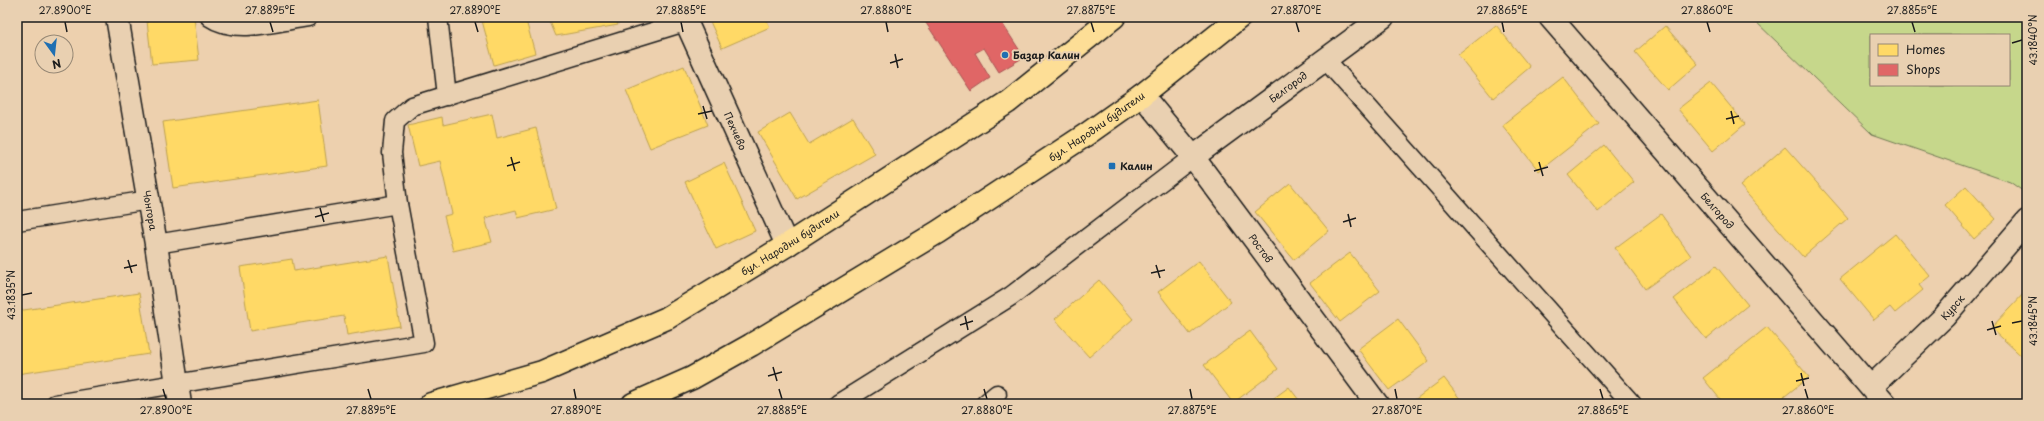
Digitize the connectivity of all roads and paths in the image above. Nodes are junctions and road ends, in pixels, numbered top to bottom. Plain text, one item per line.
1 (117, 17) edge
2 (210, 17) edge
3 (308, 17) edge
4 (438, 17) edge
5 (1114, 17) edge
6 (1240, 17) edge
7 (1383, 17) edge
8 (1550, 17) edge
9 (684, 20) edge
10 (1325, 59) junction
11 (1142, 95) junction
12 (447, 96) junction
13 (1192, 157) junction
14 (149, 200) junction
15 (398, 204) junction
16 (17, 221) edge
17 (2027, 221) edge
18 (156, 244) junction
19 (787, 245) junction
20 (1871, 387) junction
21 (178, 394) edge
22 (55, 404) edge
23 (431, 404) edge
24 (633, 404) edge
25 (838, 404) edge
26 (1377, 404) edge
27 (1632, 404) edge
28 (1885, 404) edge

1 - 14 street, Чонгора
2 - 3 lane
4 - 12 lane
5 - 19 main road, бул. Народни будители
6 - 11 main road, бул. Народни будители
7 - 10 street, Белгород
8 - 20 street, Белгород
9 - 12 lane
9 - 19 street, Пехчево
10 - 13 street, Белгород
10 - 27 lane
11 - 13 street, Ростов
11 - 24 main road, бул. Народни будители
12 - 15 lane
13 - 25 lane
13 - 26 street, Ростов
14 - 16 lane
14 - 18 street, Чонгора
15 - 18 lane
15 - 21 lane
17 - 20 street, Курск
18 - 21 street, Чонгора
19 - 23 main road, бул. Народни будители
20 - 28 street, Белгород
21 - 22 lane

